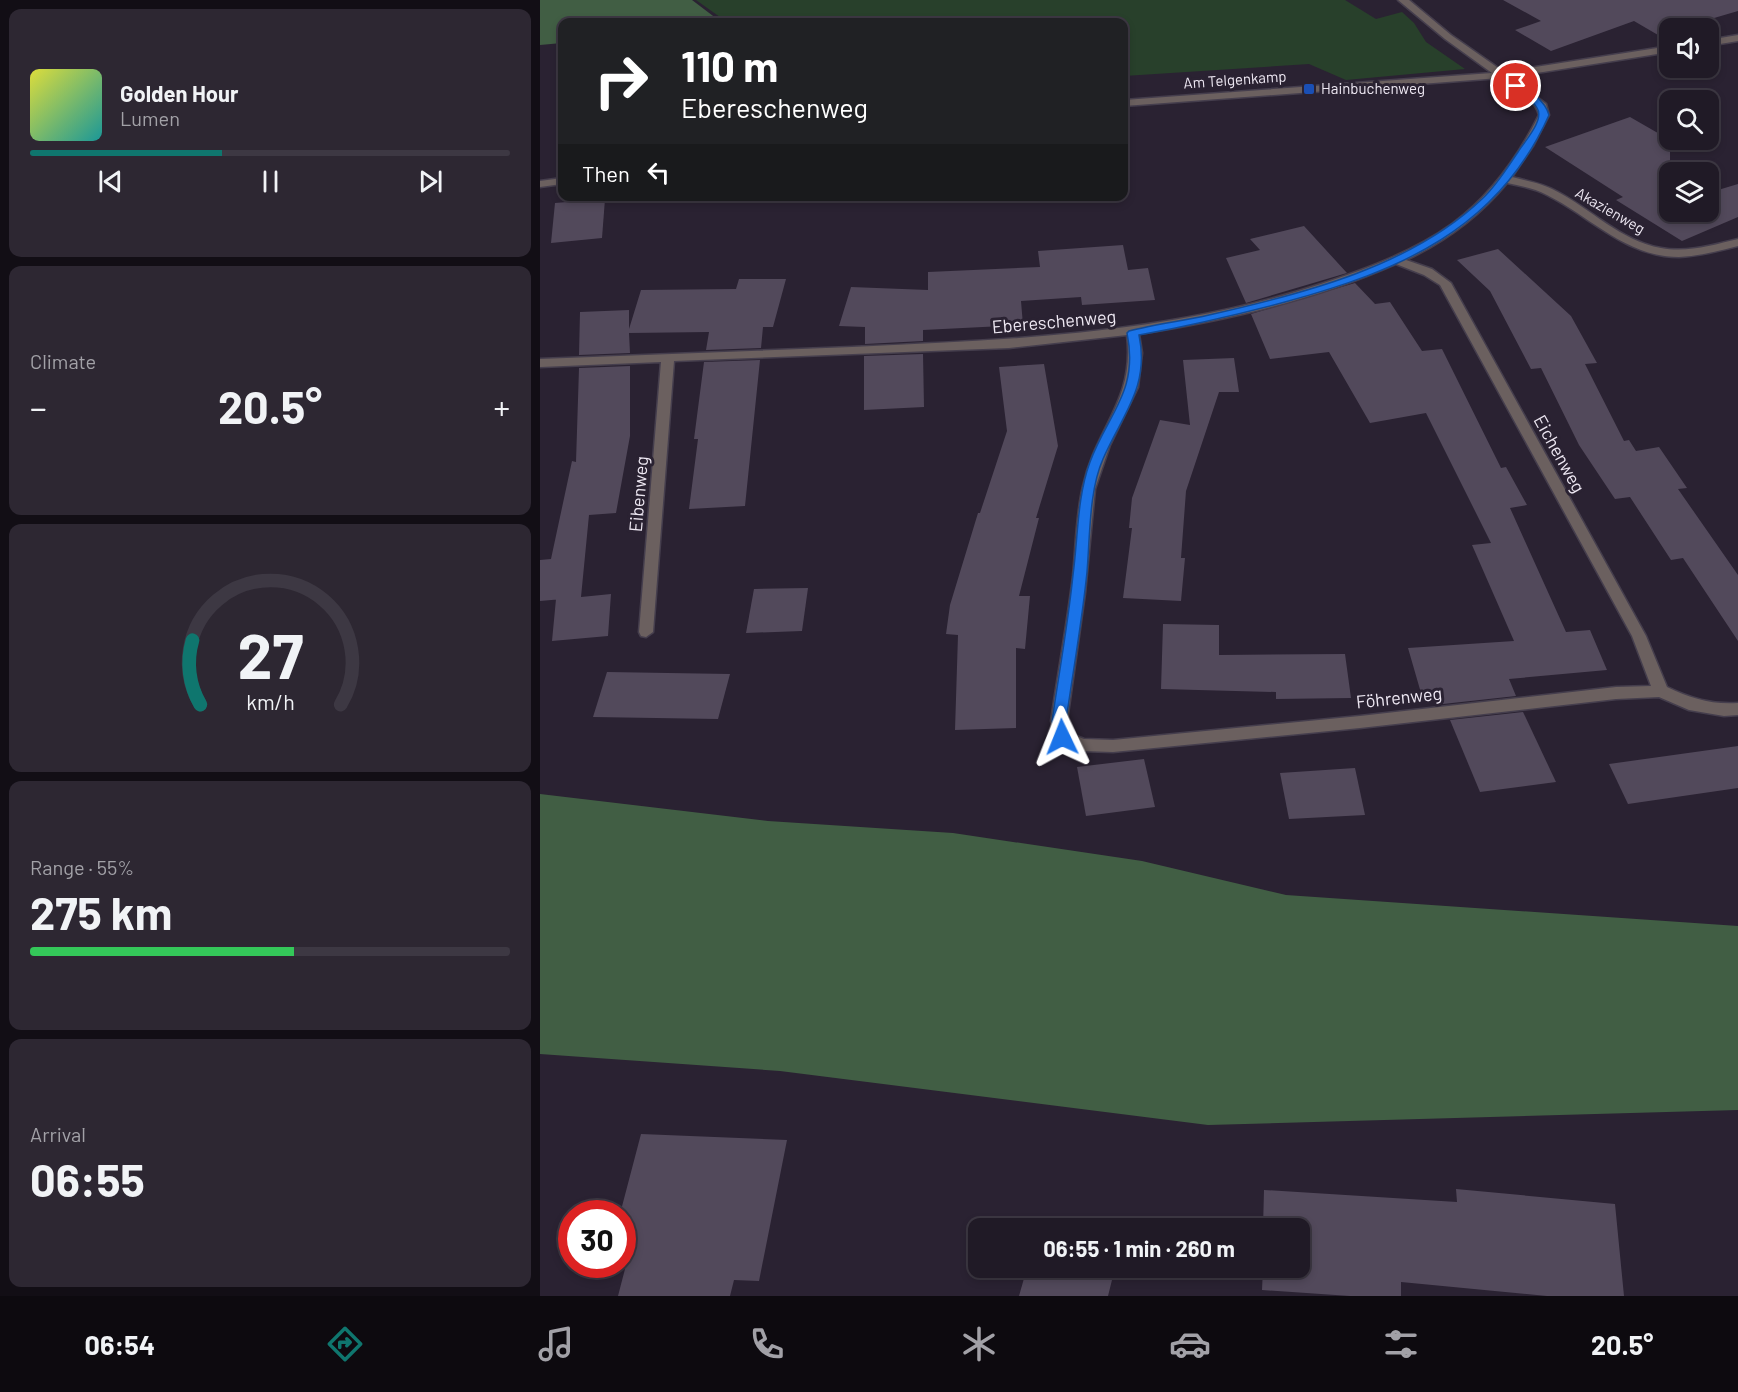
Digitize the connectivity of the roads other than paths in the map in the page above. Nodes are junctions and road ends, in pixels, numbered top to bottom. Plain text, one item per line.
1 (1403, 0) edge
2 (1738, 38) edge
3 (1719, 41) edge
4 (1659, 51) edge
5 (1501, 75) junction
6 (1128, 103) edge
7 (1505, 179) junction
8 (558, 182) edge
9 (540, 184) edge
10 (1738, 242) edge
11 (1398, 261) junction
12 (1133, 333) junction
13 (668, 359) junction
14 (540, 363) edge
15 (646, 632) dead end
16 (1661, 691) junction
17 (1738, 709) edge

1 - 5 street
2 - 3 street
4 - 5 street, Am Telgenkamp
5 - 6 street, Am Telgenkamp
5 - 7 street, Ebereschenweg
7 - 10 street, Akazienweg
7 - 11 street, Ebereschenweg
8 - 9 street
11 - 12 street, Ebereschenweg
11 - 16 street, Eichenweg
12 - 13 street, Ebereschenweg
12 - 16 street, Föhrenweg
13 - 14 street, Ebereschenweg
13 - 15 street, Eibenweg
16 - 17 street, Föhrenweg

